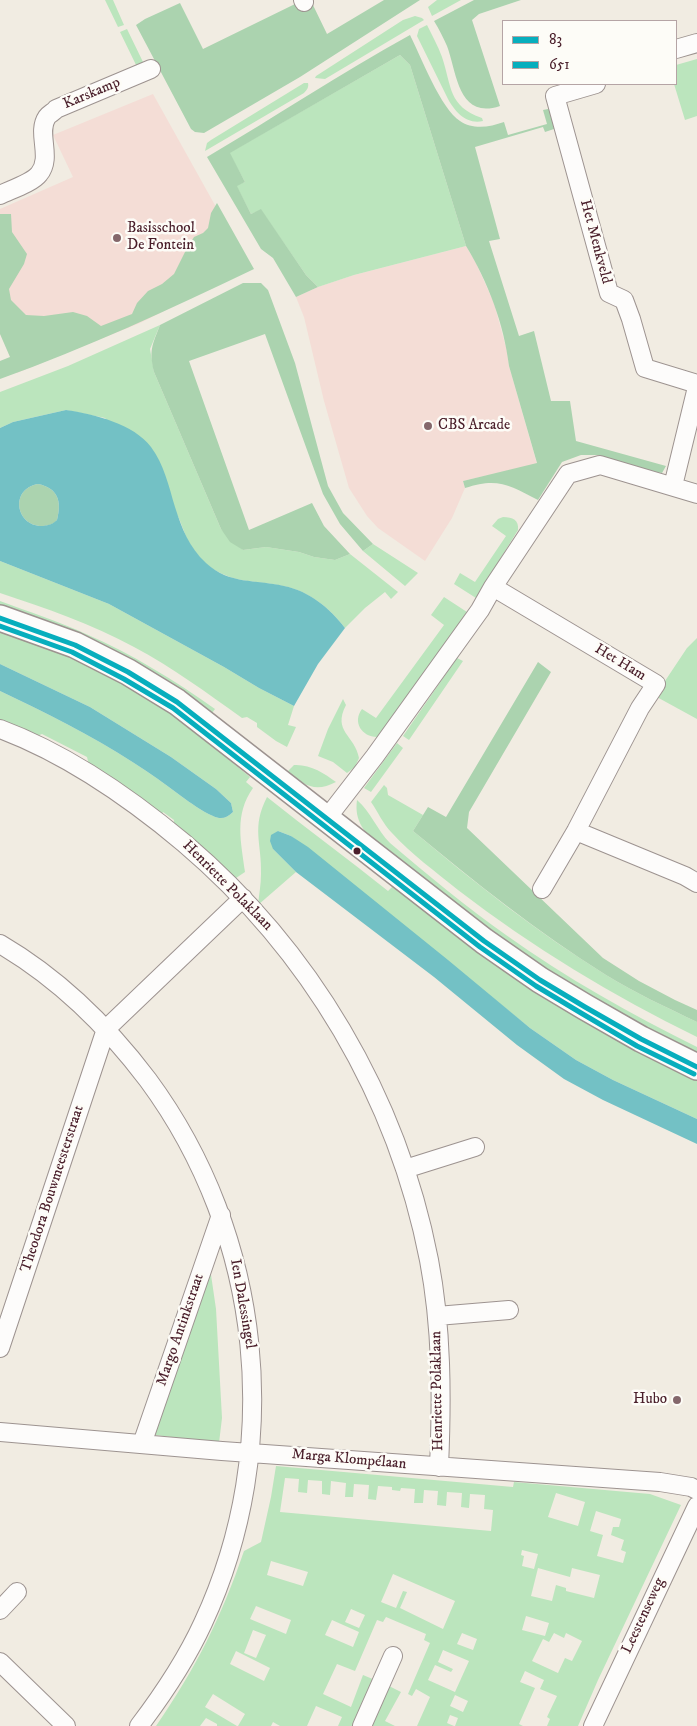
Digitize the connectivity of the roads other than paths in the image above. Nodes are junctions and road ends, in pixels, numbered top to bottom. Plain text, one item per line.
1 (697, 43) edge
2 (677, 49) edge
3 (151, 69) dead end
4 (593, 85) edge
5 (0, 194) edge
6 (697, 386) edge
7 (673, 486) junction
8 (697, 494) edge
9 (493, 587) junction
10 (0, 618) edge
11 (0, 729) edge
12 (327, 818) junction
13 (576, 831) junction
14 (697, 883) edge
15 (542, 889) dead end
16 (243, 898) junction
17 (0, 944) edge
18 (106, 1030) junction
19 (697, 1067) edge
20 (474, 1147) dead end
21 (405, 1169) junction
22 (221, 1215) junction
23 (509, 1310) dead end
24 (437, 1316) junction
25 (0, 1348) edge
26 (0, 1432) edge
27 (142, 1444) junction
28 (250, 1453) junction
29 (439, 1467) junction
30 (697, 1490) edge
31 (697, 1507) edge
32 (17, 1592) dead end
33 (0, 1610) edge
34 (393, 1656) dead end
35 (0, 1662) edge
36 (66, 1726) edge
37 (139, 1726) edge
38 (362, 1726) edge
39 (593, 1726) edge

1 - 2 street
3 - 5 street, Karskamp
4 - 6 street, Het Menkveld
6 - 7 street
7 - 8 street
7 - 9 street
9 - 12 street
9 - 13 street, Het Ham
10 - 12 street
11 - 16 street, Henriette Polaklaan
12 - 19 street
13 - 14 street
13 - 15 street, Het Ham
16 - 18 street
16 - 21 street, Henriette Polaklaan
17 - 18 street, Ien Dalessingel
18 - 22 street, Ien Dalessingel
18 - 25 street, Theodora Bouwmeesterstraat
20 - 21 street
21 - 24 street, Henriette Polaklaan
22 - 27 street, Margo Antinkstraat
22 - 28 street, Ien Dalessingel
23 - 24 street, Henriette Polaklaan
24 - 29 street, Henriette Polaklaan
26 - 27 street, Marga Klompélaan
27 - 28 street, Marga Klompélaan
28 - 29 street, Marga Klompélaan
28 - 37 street, Ien Dalessingel
29 - 30 street, Marga Klompélaan
31 - 39 street, Leestenseweg
32 - 33 street
34 - 38 street
35 - 36 street

